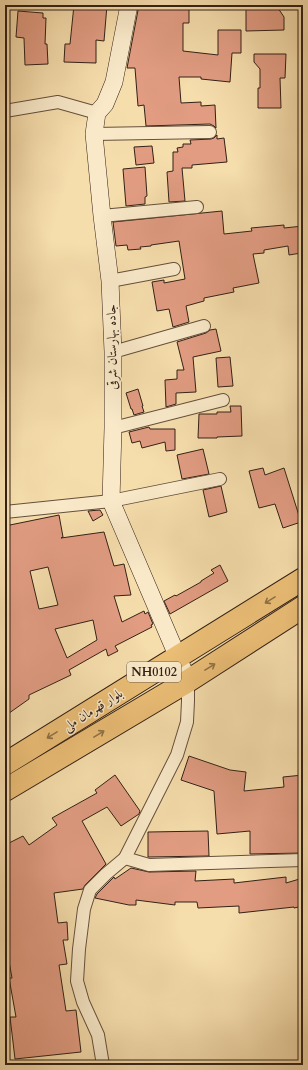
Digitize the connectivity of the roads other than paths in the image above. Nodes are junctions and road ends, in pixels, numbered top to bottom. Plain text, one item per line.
1 (129, 5) edge
2 (5, 111) edge
3 (97, 113) junction
4 (210, 132) dead end
5 (94, 134) junction
6 (197, 207) dead end
7 (102, 216) junction
8 (174, 269) dead end
9 (110, 282) junction
10 (204, 326) dead end
11 (113, 352) junction
12 (223, 400) dead end
13 (113, 428) junction
14 (220, 479) dead end
15 (111, 501) junction
16 (5, 512) edge
17 (303, 579) edge
18 (303, 608) edge
19 (177, 658) junction
20 (188, 681) junction
21 (5, 764) edge
22 (5, 790) edge
23 (125, 858) junction
24 (303, 860) edge
25 (103, 1065) edge

1 - 3 street, جاده بهارستان شرقی
2 - 3 street
3 - 5 street, جاده بهارستان شرقی
4 - 5 street
5 - 7 street, جاده بهارستان شرقی
6 - 7 street
7 - 9 street, جاده بهارستان شرقی
8 - 9 street
9 - 11 street, جاده بهارستان شرقی
10 - 11 street
11 - 13 street, جاده بهارستان شرقی
12 - 13 street
13 - 15 street, جاده بهارستان شرقی
14 - 15 street
15 - 16 street
15 - 19 street, جاده بهارستان شرقی
17 -> 19 highway, بلوار قهرمان ملی / NH0102
20 -> 18 highway, بلوار قهرمان ملی / NH0102
19 - 20 street, جاده بهارستان شرقی
19 -> 21 highway, بلوار قهرمان ملی / NH0102
22 -> 20 highway, بلوار قهرمان ملی / NH0102
20 - 23 street
23 - 24 street
23 - 25 street

